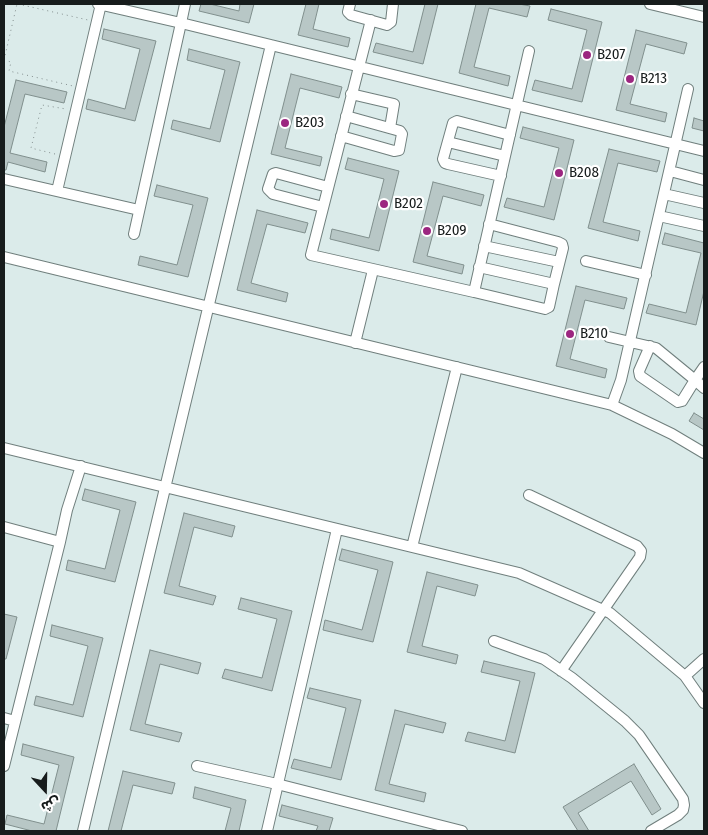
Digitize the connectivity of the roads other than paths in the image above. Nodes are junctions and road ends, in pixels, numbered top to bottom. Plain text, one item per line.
1 (100, 4) edge
2 (185, 4) edge
3 (350, 4) edge
4 (393, 4) edge
5 (650, 4) edge
6 (704, 17) edge
7 (371, 20) junction
8 (181, 23) junction
9 (271, 45) junction
10 (529, 51) dead end
11 (358, 66) junction
12 (688, 89) dead end
13 (351, 94) junction
14 (517, 105) junction
15 (346, 116) junction
16 (390, 128) junction
17 (510, 135) junction
18 (341, 136) junction
19 (448, 142) junction
20 (676, 144) junction
21 (704, 151) edge
22 (505, 156) junction
23 (670, 171) junction
24 (500, 176) junction
25 (4, 179) edge
26 (704, 180) edge
27 (328, 187) junction
28 (57, 191) junction
29 (664, 194) junction
30 (704, 203) edge
31 (323, 207) junction
32 (139, 210) junction
33 (659, 216) junction
34 (489, 224) junction
35 (704, 226) edge
36 (134, 234) dead end
37 (484, 246) junction
38 (4, 257) edge
39 (586, 261) dead end
40 (559, 262) junction
41 (479, 267) junction
42 (374, 270) junction
43 (646, 275) junction
44 (554, 284) junction
45 (474, 292) junction
46 (210, 307) junction
47 (609, 337) dead end
48 (630, 342) junction
49 (356, 343) junction
50 (650, 346) junction
51 (457, 367) junction
52 (704, 367) edge
53 (694, 380) junction
54 (704, 388) edge
55 (612, 405) junction
56 (4, 448) edge
57 (704, 453) edge
58 (81, 466) junction
59 (166, 488) junction
60 (530, 495) dead end
61 (4, 527) edge
62 (337, 529) junction
63 (60, 542) junction
64 (412, 547) junction
65 (604, 610) junction
66 (494, 642) dead end
67 (704, 659) edge
68 (561, 671) junction
69 (685, 676) junction
70 (704, 703) edge
71 (4, 718) edge
72 (14, 721) junction
73 (4, 766) edge
74 (197, 766) dead end
75 (278, 784) junction
76 (83, 831) edge
77 (267, 831) edge
78 (462, 831) edge
79 (651, 831) edge

1 - 8 street
1 - 28 street
2 - 8 street
3 - 7 street
4 - 7 street
5 - 6 street
7 - 11 street
8 - 9 street
8 - 32 street
9 - 11 street
9 - 46 street
10 - 14 street
11 - 13 street
11 - 14 street
12 - 20 street
13 - 15 street
13 - 16 street
14 - 17 street
14 - 20 street
15 - 16 street
15 - 18 street
16 - 18 street
17 - 19 street
17 - 22 street
18 - 27 street
19 - 22 street
19 - 24 street
20 - 21 street
20 - 23 street
22 - 24 street
23 - 26 street
23 - 29 street
24 - 34 street
25 - 28 street
27 - 31 street
27 - 31 street
28 - 32 street
29 - 30 street
29 - 33 street
31 - 42 street
32 - 36 street
33 - 35 street
33 - 43 street
34 - 37 street
34 - 40 street
37 - 40 street
37 - 41 street
38 - 46 street
39 - 43 street
40 - 44 street
41 - 44 street
41 - 45 street
42 - 45 street
42 - 49 street
43 - 48 street
44 - 45 street
46 - 49 street
46 - 59 street
47 - 48 street
48 - 50 street
48 - 55 street
49 - 51 street
50 - 53 street
50 - 53 street
51 - 55 street
51 - 64 street
52 - 53 street
53 - 54 street
55 - 57 street
56 - 58 street
58 - 59 street
58 - 63 street
59 - 62 street
59 - 76 street
60 - 65 street
61 - 63 street
62 - 64 street
62 - 75 street
63 - 72 street
64 - 65 street
65 - 68 street
65 - 69 street
66 - 68 street
67 - 69 street
68 - 79 street
69 - 70 street
71 - 72 street
72 - 73 street
74 - 75 street
75 - 77 street
75 - 78 street

